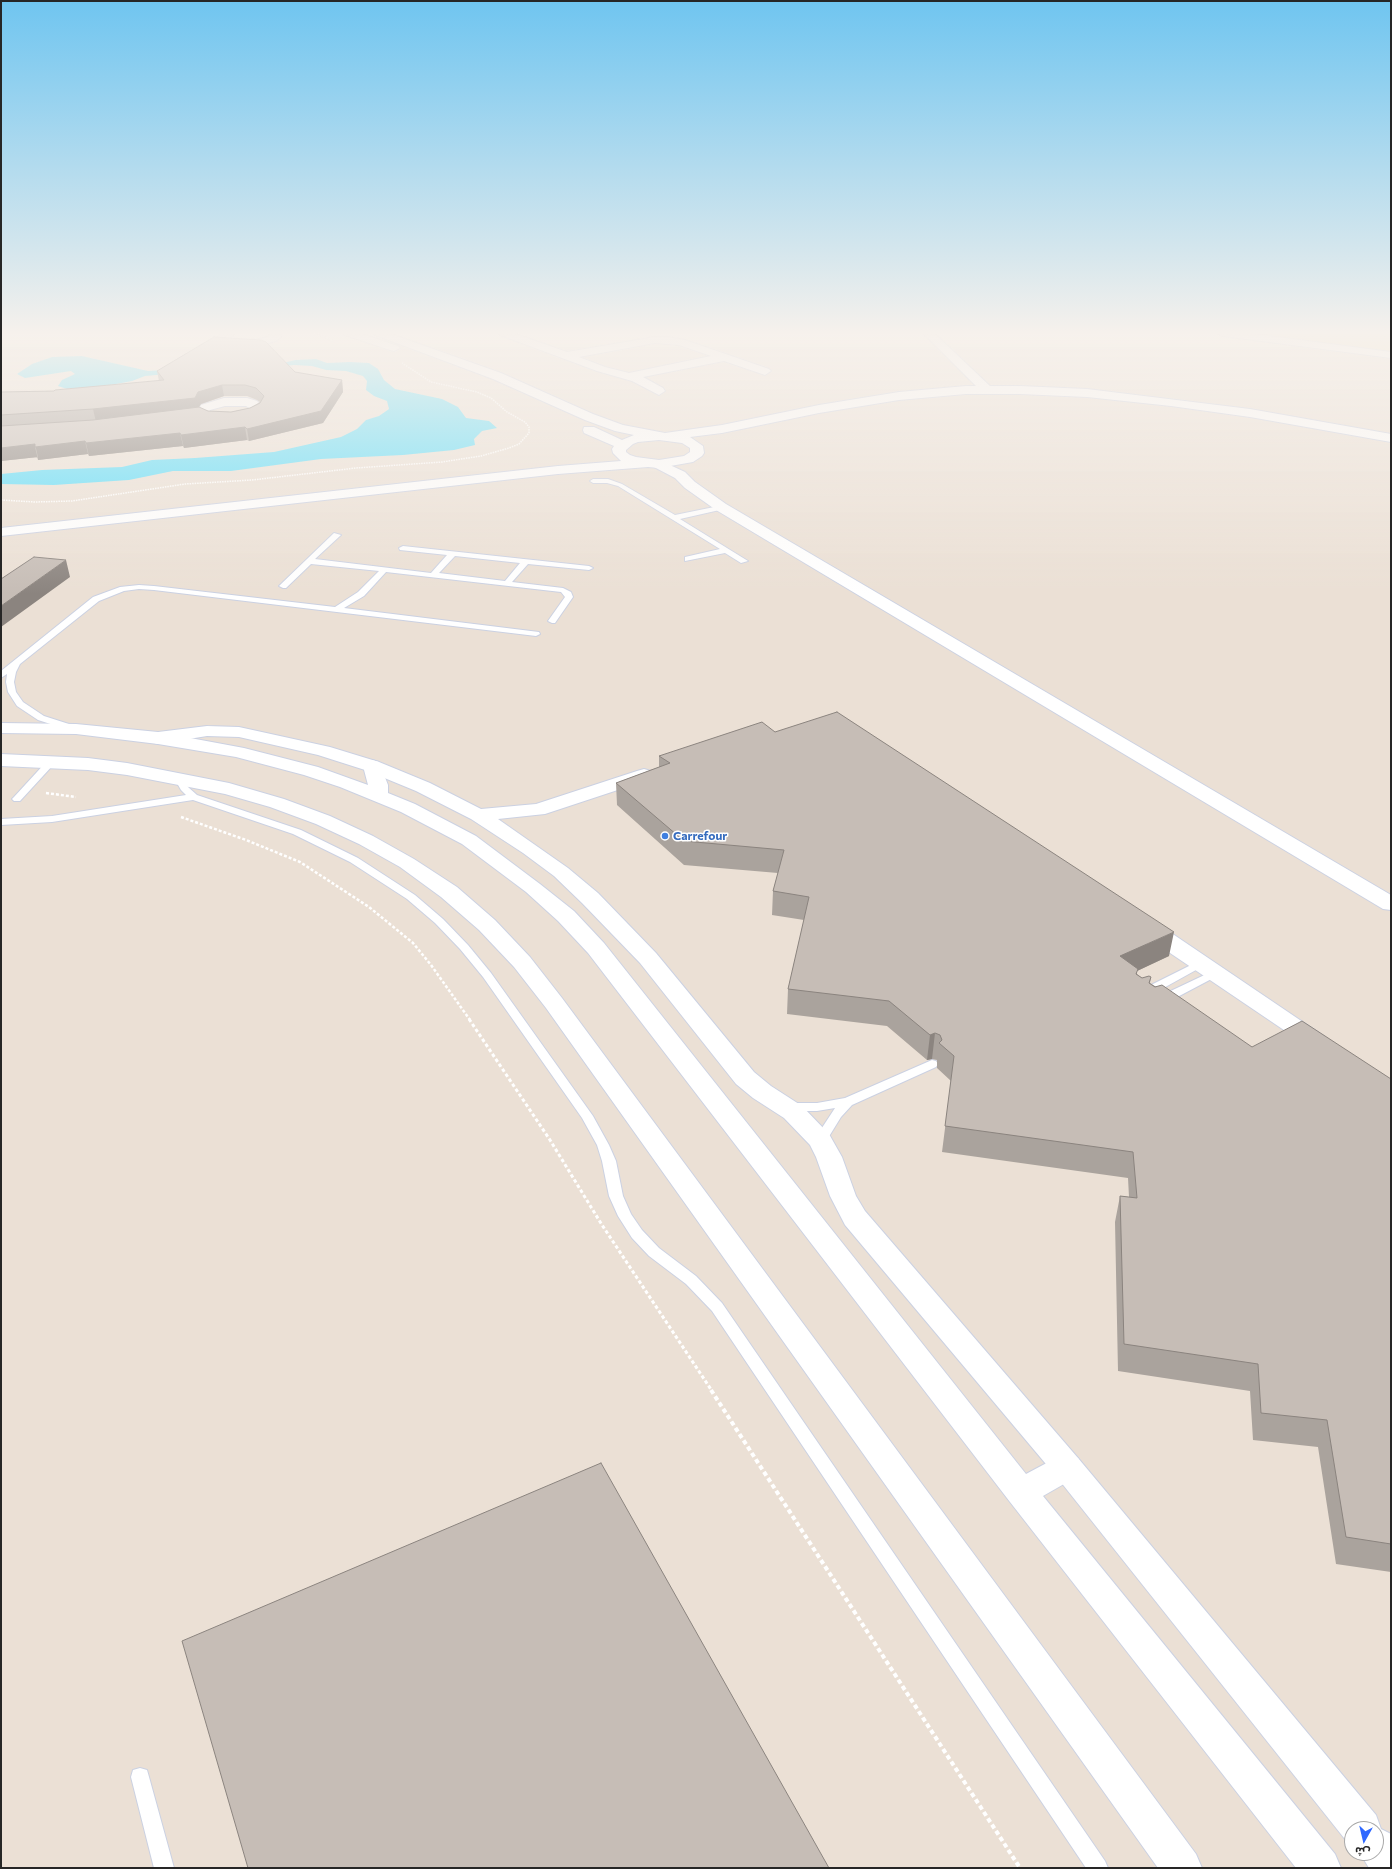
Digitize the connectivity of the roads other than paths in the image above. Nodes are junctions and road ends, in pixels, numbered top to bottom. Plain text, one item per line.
1 (597, 420) edge
2 (765, 420) edge
3 (792, 420) edge
4 (1291, 420) edge
5 (576, 425) dead end
6 (595, 432) junction
7 (664, 436) junction
8 (1391, 438) edge
9 (731, 440) dead end
10 (710, 447) dead end
11 (603, 451) junction
12 (697, 453) junction
13 (653, 463) junction
14 (592, 481) dead end
15 (721, 507) junction
16 (673, 518) junction
17 (1, 521) edge
18 (1, 532) edge
19 (337, 535) dead end
20 (403, 548) dead end
21 (726, 550) junction
22 (453, 553) junction
23 (688, 559) dead end
24 (309, 561) junction
25 (526, 561) junction
26 (744, 561) dead end
27 (589, 568) dead end
28 (384, 570) junction
29 (433, 575) junction
30 (507, 583) junction
31 (283, 586) dead end
32 (336, 610) junction
33 (552, 621) dead end
34 (536, 634) dead end
35 (17, 661) junction
36 (1, 675) edge
37 (1, 728) edge
38 (76, 729) junction
39 (158, 738) junction
40 (1, 760) edge
41 (51, 762) junction
42 (372, 766) junction
43 (661, 769) edge
44 (186, 787) junction
45 (378, 795) junction
46 (17, 799) dead end
47 (538, 810) junction
48 (478, 815) junction
49 (1, 822) edge
50 (522, 844) junction
51 (1391, 904) edge
52 (1132, 916) edge
53 (1208, 968) junction
54 (1138, 997) edge
55 (1151, 1006) edge
56 (1332, 1052) edge
57 (932, 1064) dead end
58 (848, 1102) junction
59 (786, 1107) junction
60 (820, 1140) junction
61 (1067, 1467) junction
62 (1021, 1492) junction
63 (140, 1777) dead end
64 (1355, 1821) edge
65 (1384, 1856) edge
66 (1391, 1864) edge
67 (164, 1868) edge
68 (1098, 1868) edge
69 (1182, 1868) edge
70 (1321, 1868) edge

1 - 7 street
2 - 7 street
3 - 9 street
4 - 8 street
5 - 6 street
6 - 11 street
6 - 11 street
7 - 11 street
7 - 12 street
10 - 12 street
11 - 13 street
11 - 17 street
12 - 13 street
13 - 15 street
13 - 18 street
14 - 16 lane
15 - 16 lane
15 - 51 street
16 - 21 lane
19 - 24 lane
20 - 22 lane
21 - 23 lane
21 - 26 lane
22 - 25 lane
22 - 29 lane
24 - 28 lane
24 - 31 lane
25 - 27 lane
25 - 30 lane
28 - 29 lane
28 - 32 lane
29 - 30 lane
30 - 33 lane
32 - 34 lane
32 - 35 lane
35 - 36 lane
35 - 38 lane
37 - 38 street
38 - 39 street
39 - 42 street
39 - 45 street
40 - 41 street
41 - 44 street
41 - 46 lane
42 - 45 street
42 - 48 street
43 - 47 street
44 - 49 lane
44 - 68 lane
44 - 69 street
45 - 62 street
47 - 48 street
47 - 50 street
48 - 50 street
50 - 59 street
52 - 53 street
53 - 54 lane
53 - 55 lane
53 - 56 street
57 - 58 lane
58 - 59 lane
58 - 60 lane
59 - 60 street
60 - 61 street
61 - 62 street
61 - 64 street
62 - 70 street
63 - 67 lane
65 - 66 street

